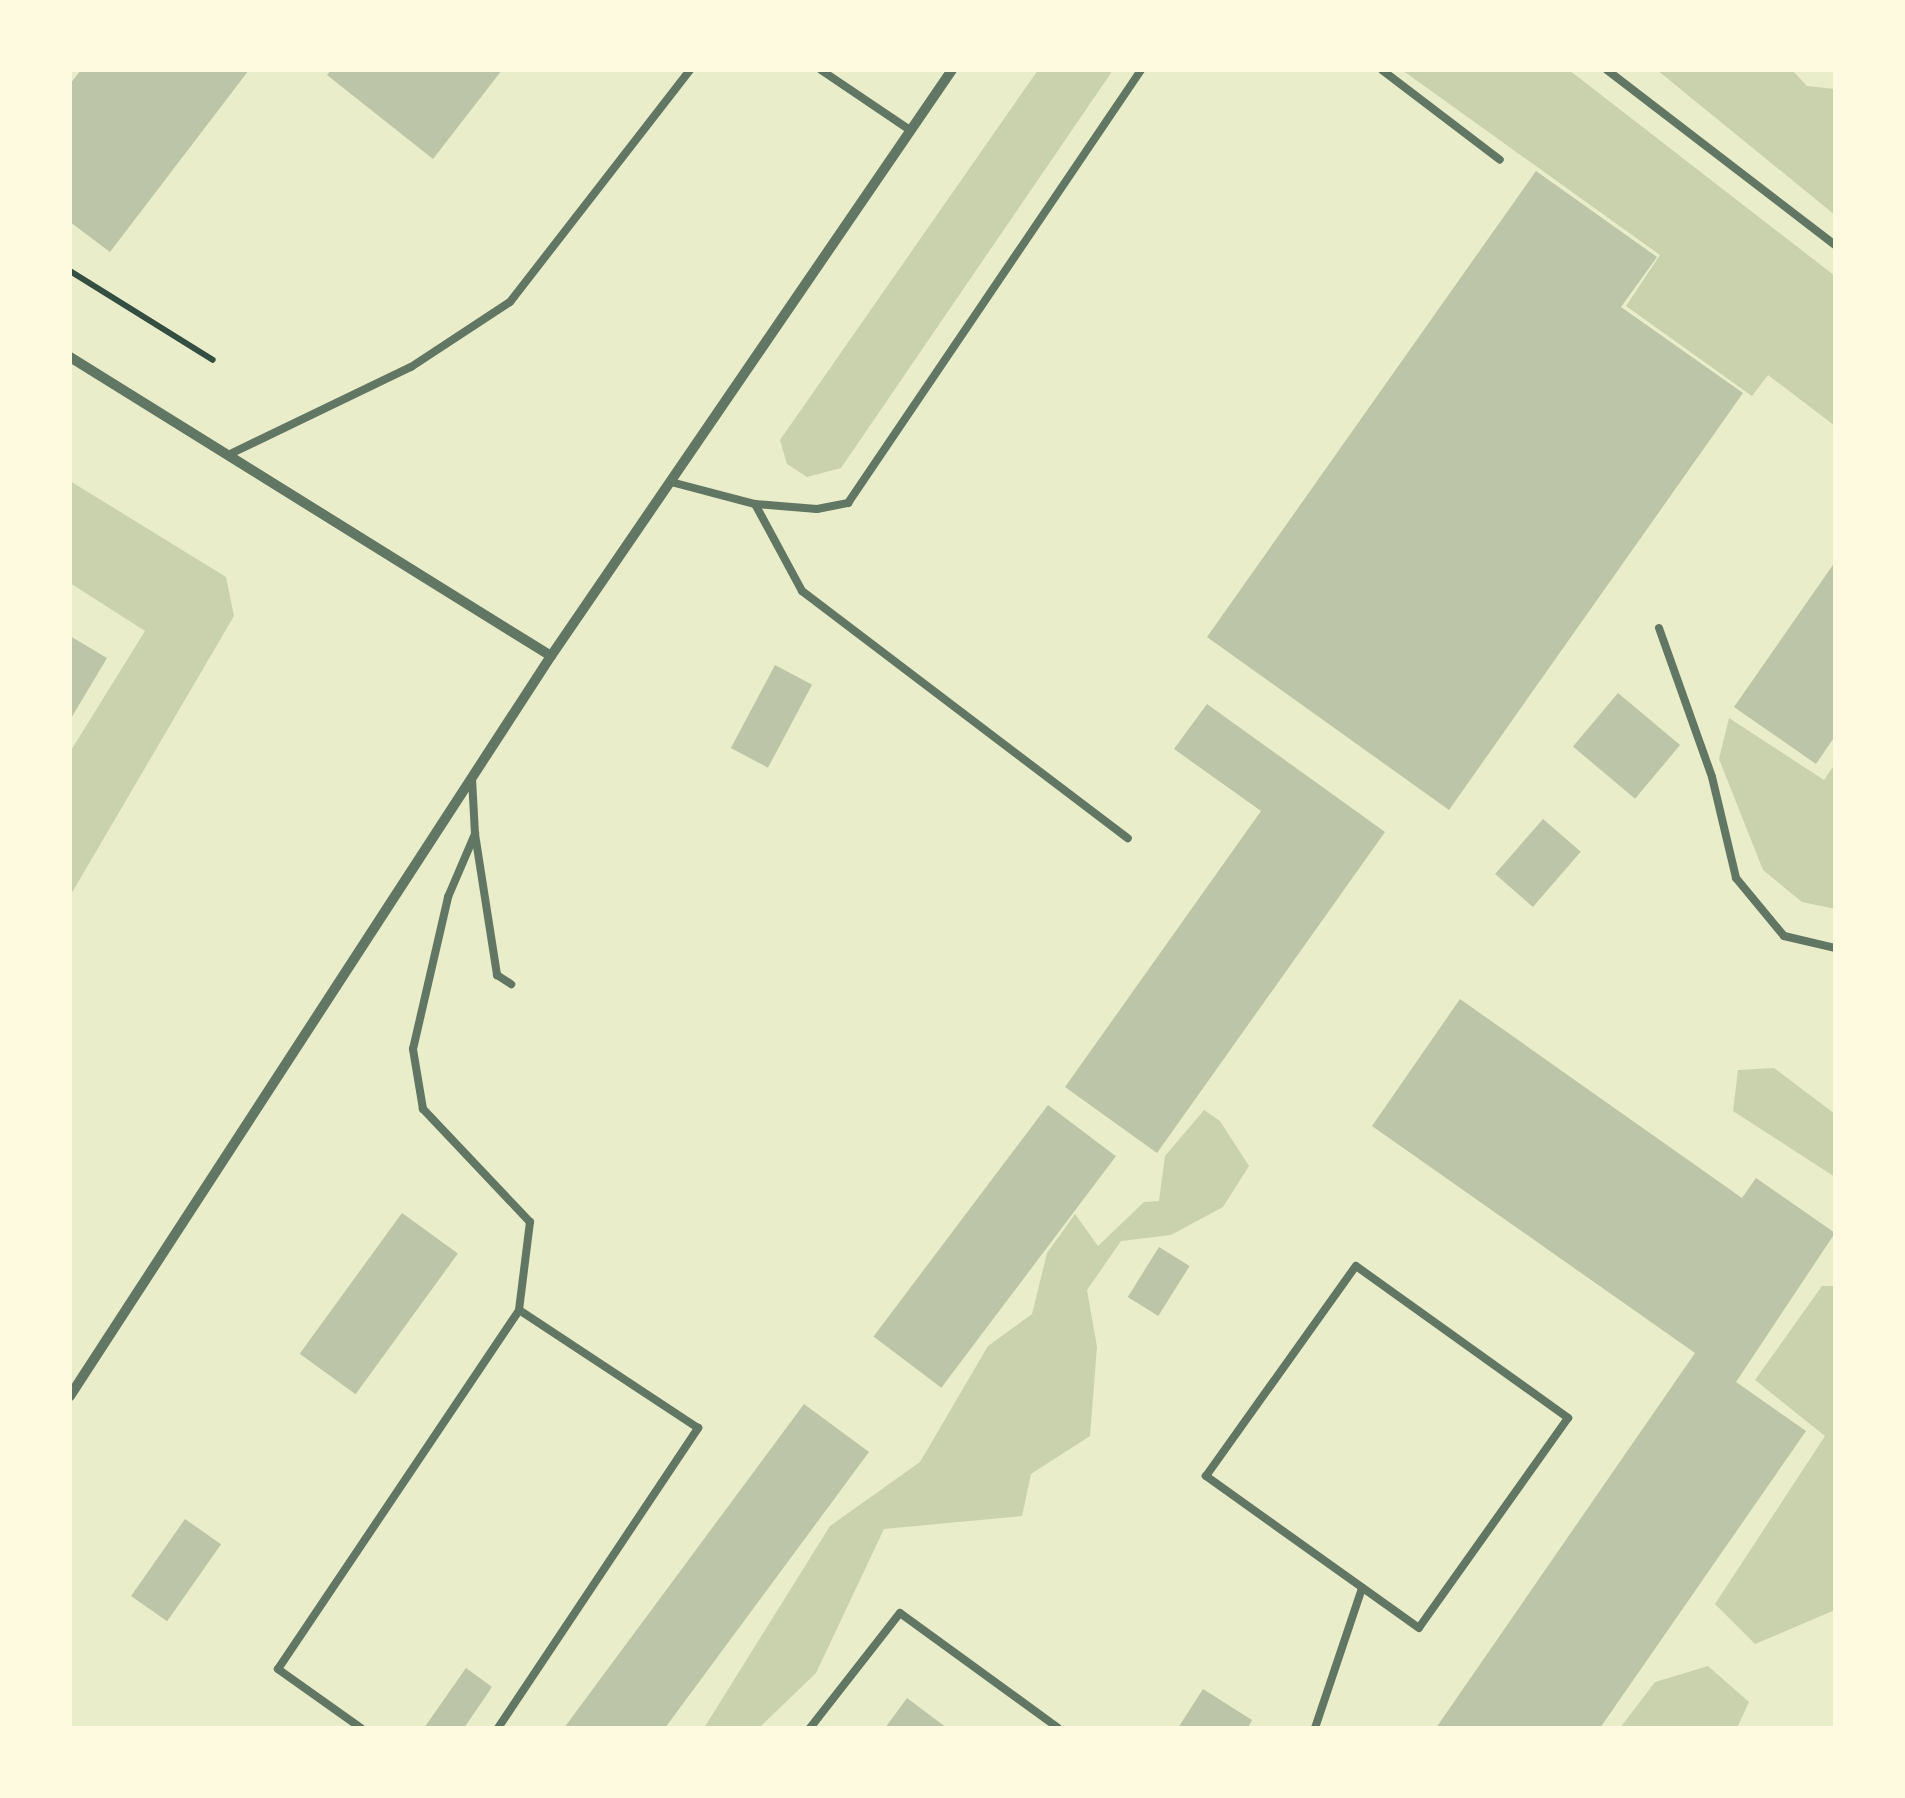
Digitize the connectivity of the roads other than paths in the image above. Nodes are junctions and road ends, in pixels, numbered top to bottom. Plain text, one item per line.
1 (690, 70) edge
2 (821, 70) edge
3 (952, 70) edge
4 (1142, 70) edge
5 (1382, 70) edge
6 (1608, 70) edge
7 (910, 130) junction
8 (1500, 160) dead end
9 (1835, 244) edge
10 (70, 357) edge
11 (228, 455) junction
12 (671, 482) junction
13 (756, 504) junction
14 (1659, 628) dead end
15 (552, 656) junction
16 (472, 780) junction
17 (475, 834) junction
18 (1128, 838) dead end
19 (1835, 948) edge
20 (511, 984) dead end
21 (519, 1310) junction
22 (70, 1396) edge
23 (1362, 1588) junction
24 (362, 1728) edge
25 (498, 1728) edge
26 (810, 1728) edge
27 (1058, 1728) edge
28 (1315, 1728) edge

1 - 11 lane
2 - 7 lane
3 - 7 street
4 - 13 lane
5 - 8 lane
6 - 9 lane
7 - 12 street
10 - 11 street
11 - 15 street
12 - 13 lane
12 - 15 street
13 - 18 lane
14 - 19 lane
15 - 16 street
16 - 17 lane
16 - 22 street
17 - 20 lane
17 - 21 lane
21 - 24 lane
21 - 25 lane
23 - 23 lane
23 - 28 lane
26 - 27 lane

